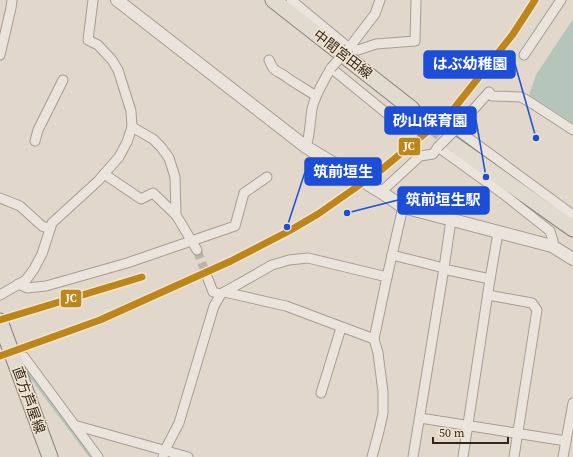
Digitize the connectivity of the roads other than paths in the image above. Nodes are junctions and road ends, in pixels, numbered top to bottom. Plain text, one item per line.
1 (12, 0) edge
2 (93, 0) edge
3 (117, 0) edge
4 (273, 0) edge
5 (291, 0) edge
6 (380, 0) edge
7 (416, 0) edge
8 (561, 0) edge
9 (349, 48) junction
10 (0, 54) edge
11 (524, 55) dead end
12 (269, 60) dead end
13 (331, 68) junction
14 (63, 80) dead end
15 (316, 96) junction
16 (412, 109) tunnel mouth
17 (396, 121) dead end
18 (132, 127) junction
19 (573, 130) edge
20 (447, 139) junction
21 (35, 141) dead end
22 (306, 147) junction
23 (104, 174) junction
24 (267, 177) dead end
25 (381, 192) junction
26 (0, 198) edge
27 (403, 207) junction
28 (176, 215) junction
29 (573, 215) edge
30 (451, 220) junction
31 (50, 229) junction
32 (573, 229) edge
33 (498, 233) junction
34 (195, 245) junction
35 (552, 246) junction
36 (392, 254) junction
37 (573, 259) edge
38 (444, 268) junction
39 (387, 277) junction
40 (208, 279) tunnel mouth
41 (490, 279) junction
42 (18, 284) junction
43 (223, 293) junction
44 (0, 295) edge
45 (488, 295) junction
46 (0, 321) edge
47 (341, 328) junction
48 (374, 339) junction
49 (13, 355) junction
50 (321, 393) dead end
51 (573, 402) edge
52 (420, 418) junction
53 (74, 425) junction
54 (468, 425) junction
55 (518, 432) junction
56 (566, 440) junction
57 (164, 454) edge
58 (50, 457) edge
59 (98, 457) edge
60 (188, 457) edge
61 (372, 457) edge
62 (413, 457) edge
63 (463, 457) edge
64 (514, 457) edge
65 (563, 457) edge

1 - 10 street
2 - 18 street
3 - 22 street
4 - 16 main road, 中間宮田線
5 - 9 street
6 - 9 street
7 - 9 street
8 - 11 street
9 - 13 street, bridge
12 - 15 street
13 - 15 street
13 - 17 street
14 - 21 street
15 - 22 street
18 - 23 street
18 - 28 street
19 - 20 street
20 - 25 street
20 - 29 street
20 - 32 main road
20 - 35 street
22 - 25 street
23 - 28 street
23 - 31 street
24 - 34 street
25 - 27 street
26 - 31 street
27 - 30 street
27 - 36 street
28 - 34 street
30 - 33 street
30 - 38 street
31 - 42 street
33 - 35 street
33 - 41 street
34 - 42 street
35 - 37 street
36 - 38 street
36 - 39 street
38 - 41 street
38 - 52 street
39 - 43 street
39 - 48 street
40 - 43 street
41 - 45 street
42 - 44 street
43 - 47 street
43 - 57 street
45 - 54 street
45 - 55 street
46 - 49 main road, 直方芦屋線
47 - 48 street
47 - 50 street
48 - 61 street
49 - 53 street
49 - 58 main road, 直方芦屋線
51 - 56 street
52 - 54 street
52 - 62 street
53 - 57 street
53 - 59 street
54 - 55 street
54 - 63 street
55 - 56 street
55 - 64 street
56 - 65 street
57 - 60 street

